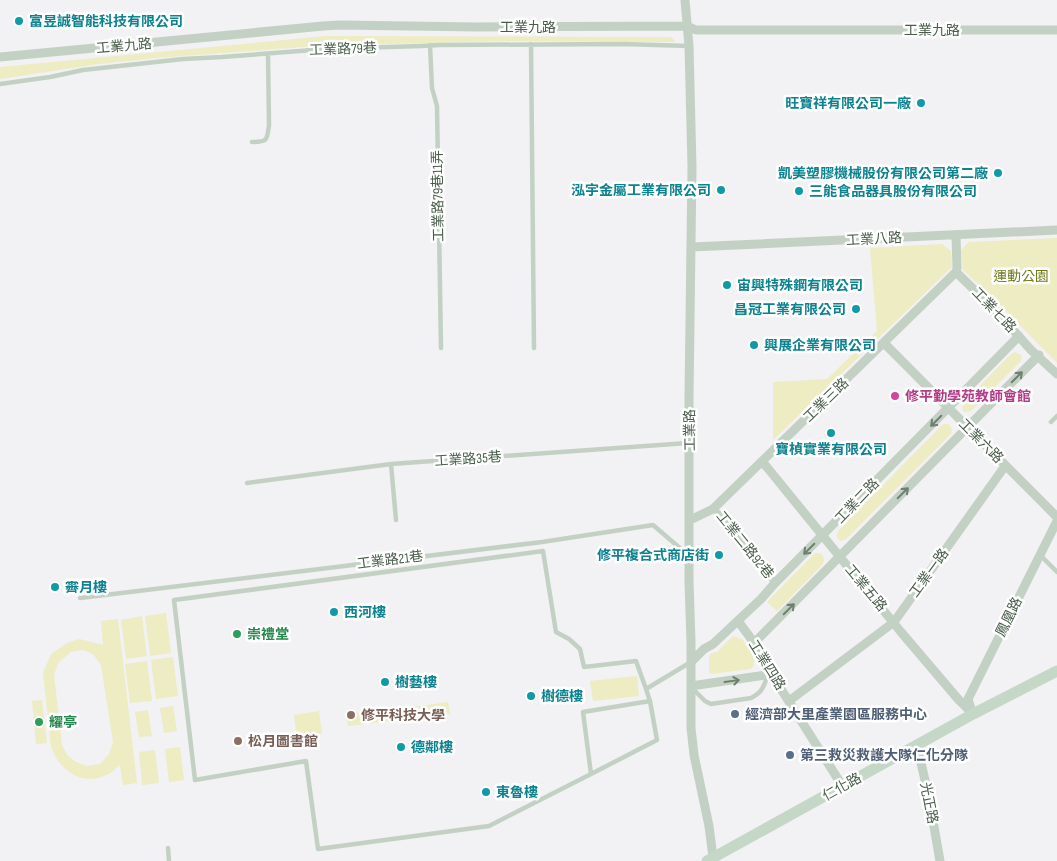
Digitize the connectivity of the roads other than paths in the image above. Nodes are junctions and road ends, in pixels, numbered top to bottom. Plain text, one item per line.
1 (685, 0) edge
2 (687, 26) junction
3 (1057, 30) edge
4 (531, 44) junction
5 (430, 45) junction
6 (689, 46) junction
7 (268, 54) junction
8 (0, 57) edge
9 (0, 84) edge
10 (252, 142) dead end
11 (1057, 230) edge
12 (956, 235) junction
13 (692, 247) junction
14 (956, 272) junction
15 (1019, 336) junction
16 (884, 343) junction
17 (441, 348) dead end
18 (534, 348) dead end
19 (1039, 355) junction
20 (1057, 374) edge
21 (948, 408) junction
22 (1057, 416) edge
23 (1050, 422) dead end
24 (968, 427) junction
25 (690, 443) junction
26 (761, 462) junction
27 (391, 464) junction
28 (1006, 466) junction
29 (247, 484) dead end
30 (714, 508) junction
31 (1057, 517) edge
32 (396, 520) dead end
33 (690, 520) junction
34 (1057, 521) edge
35 (823, 536) junction
36 (542, 542) junction
37 (543, 551) junction
38 (689, 555) junction
39 (1040, 555) junction
40 (840, 556) junction
41 (1057, 572) edge
42 (775, 583) junction
43 (80, 598) dead end
44 (738, 621) junction
45 (894, 622) junction
46 (754, 643) junction
47 (691, 662) junction
48 (1057, 671) edge
49 (770, 675) junction
50 (690, 686) junction
51 (646, 689) junction
52 (650, 701) junction
53 (790, 701) junction
54 (972, 714) junction
55 (917, 745) junction
56 (590, 774) junction
57 (843, 787) junction
58 (168, 848) dead end
59 (710, 860) edge
60 (169, 861) edge
61 (940, 861) edge

1 - 2 street, 工業路
2 - 3 street, 工業九路
2 - 6 street, 工業路
2 - 8 street, 工業九路
4 - 5 lane, 工業路79巷
4 - 6 lane, 工業路79巷
4 - 18 lane
5 - 7 lane, 工業路79巷
5 - 17 lane, 工業路79巷11弄
6 - 13 street, 工業路
7 - 9 lane, 工業路79巷
7 - 10 lane
11 - 12 street, 工業八路
12 - 13 street, 工業八路
12 - 14 street
13 - 25 street, 工業路
14 - 15 street, 工業七路
14 - 16 street, 工業三路
15 - 19 street, 工業七路
15 - 21 street, 工業二路
16 - 21 street, 工業六路
16 - 26 street, 工業三路
19 - 20 street, 工業七路
24 -> 19 street, 工業二路
21 - 24 street, 工業六路
21 -> 35 street, 工業二路
22 - 23 lane
24 - 28 street, 工業六路
40 -> 24 street, 工業二路
25 - 27 lane, 工業路35巷
25 - 33 street, 工業路
26 - 30 street, 工業三路
26 - 35 street, 工業五路
27 - 29 lane, 工業路35巷
27 - 32 lane
28 - 31 street, 工業六路
28 - 45 street, 工業一路
30 - 33 street, 工業三路
30 - 42 street, 工業二路92巷
33 - 38 street, 工業路
34 - 39 street, 鳳凰路
35 - 40 street, 工業五路
35 -> 42 street, 工業二路
36 - 37 lane
36 - 38 lane, 工業路21巷
36 - 43 lane, 工業路21巷
37 - 51 lane
37 - 56 lane
38 - 47 street, 工業路
39 - 41 lane
39 - 54 street, 鳳凰路
40 - 45 street, 工業五路
46 -> 40 street, 工業二路
42 - 44 street, 工業二路
44 - 46 street, 工業四路
44 - 47 street, 工業二路
45 - 53 street, 工業一路
45 - 54 street, 工業五路
46 - 49 street, 工業四路
47 - 50 street, 工業路
47 - 51 lane
48 - 54 main road, 仁化路
50 -> 49 street
49 - 50 lane
49 - 53 street, 工業四路
50 - 59 street, 工業路
51 - 52 lane
52 - 56 lane
52 - 56 lane
53 - 57 street, 工業四路
54 - 55 main road, 仁化路
55 - 57 main road, 仁化路
55 - 61 street, 光正路
57 - 59 main road, 仁化路
58 - 60 lane

